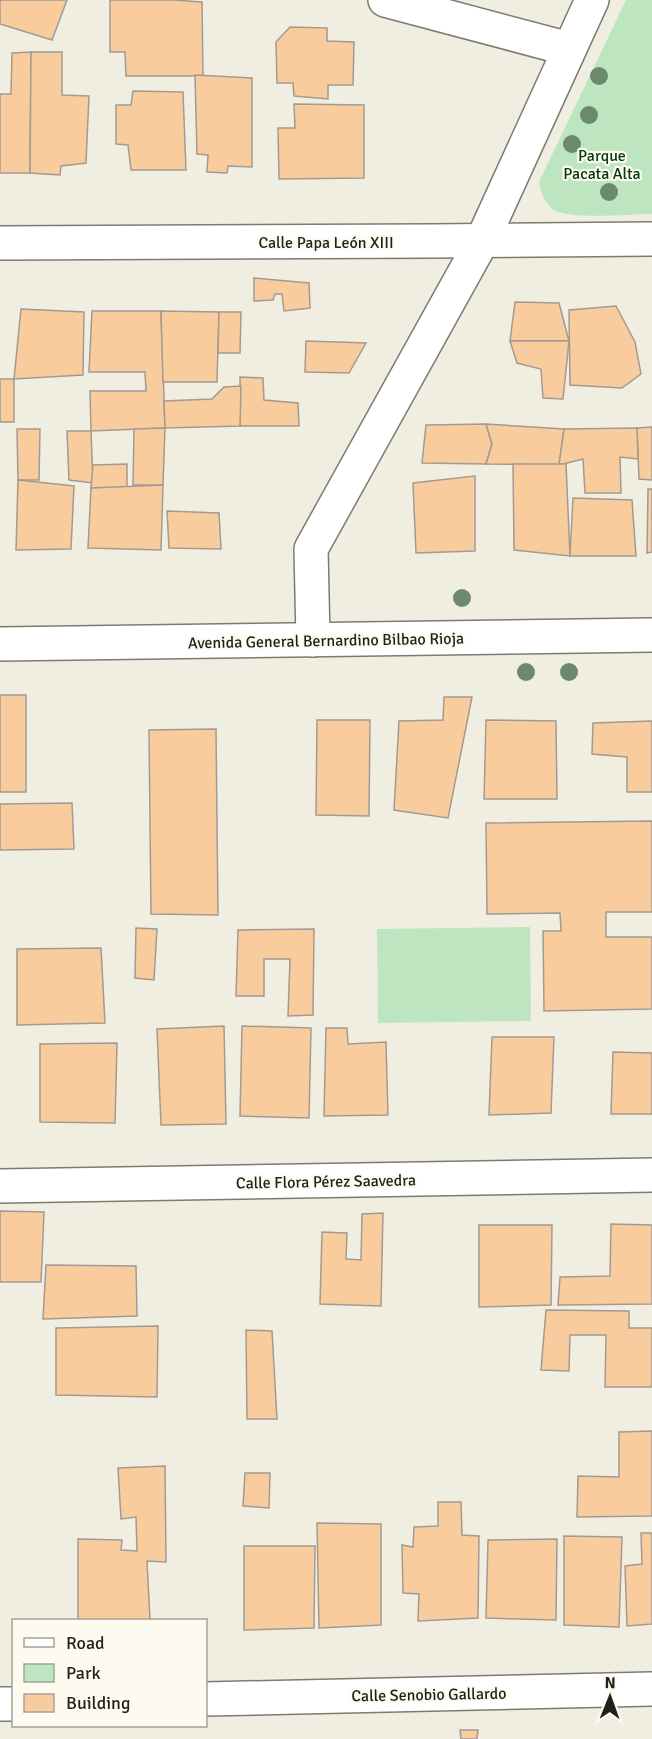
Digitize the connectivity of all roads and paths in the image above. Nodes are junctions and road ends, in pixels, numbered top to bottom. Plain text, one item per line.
1 (385, 0) edge
2 (592, 0) edge
3 (569, 50) junction
4 (652, 239) edge
5 (482, 241) junction
6 (0, 243) edge
7 (652, 635) edge
8 (313, 640) junction
9 (0, 644) edge
10 (652, 1175) edge
11 (0, 1186) edge
12 (652, 1689) edge
13 (207, 1700) edge

1 - 3 street
2 - 3 street
3 - 5 street
4 - 5 street, Calle Papa León XIII
5 - 6 street, Calle Papa León XIII
5 - 8 street
7 - 8 street, Avenida General Bernardino Bilbao Rioja
8 - 9 street, Avenida General Bernardino Bilbao Rioja
10 - 11 street, Calle Flora Pérez Saavedra
12 - 13 street, Calle Senobio Gallardo

